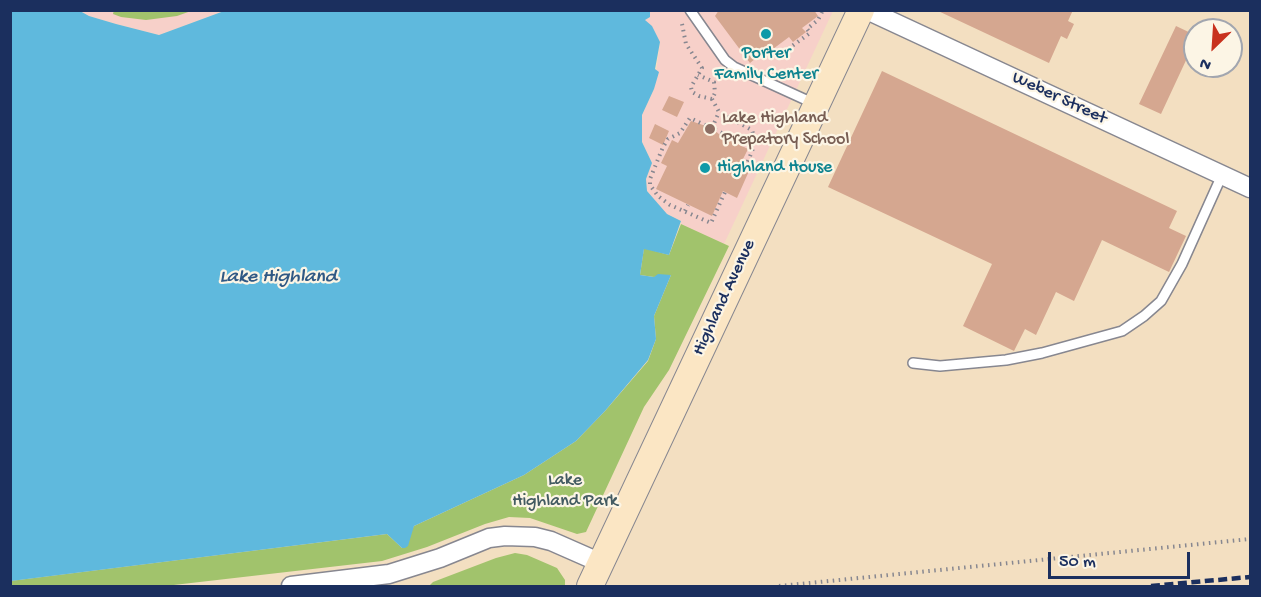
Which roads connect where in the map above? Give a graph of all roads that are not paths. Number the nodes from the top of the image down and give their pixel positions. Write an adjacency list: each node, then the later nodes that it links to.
1 (690, 10): 4 (lane)
2 (861, 10): 4 (street, Highland Avenue)
3 (867, 10): 5 (street, Weber Street)
4 (817, 105): 8 (street, Highland Avenue)
5 (1222, 175): 6 (street, Weber Street); 7 (lane)
6 (1251, 188)
7 (913, 363)
8 (600, 563): 9 (street); 10 (street, Highland Avenue)
9 (291, 586)
10 (590, 586)

